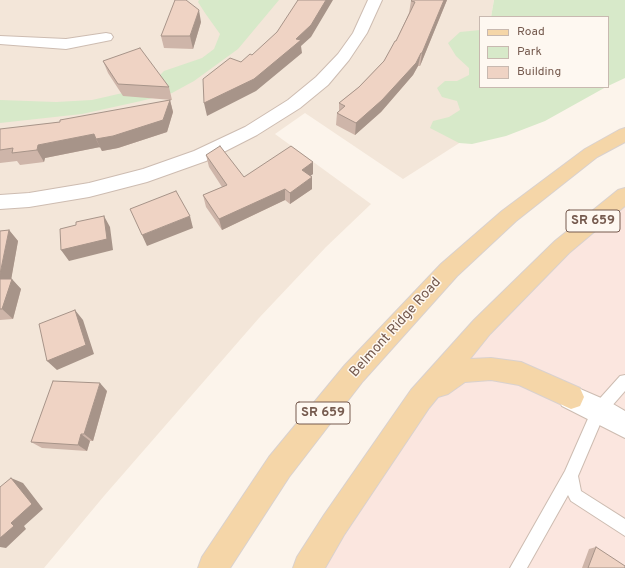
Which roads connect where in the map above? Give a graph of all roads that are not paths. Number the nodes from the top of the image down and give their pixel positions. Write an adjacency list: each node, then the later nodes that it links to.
1 (375, 0): 6 (street)
2 (106, 37): 3 (street)
3 (0, 40)
4 (625, 134): 15 (main road, Belmont Ridge Road / SR 659)
5 (625, 195): 9 (main road, SR 659)
6 (0, 202)
7 (625, 381): 10 (lane)
8 (571, 397): 9 (main road); 10 (street)
9 (420, 398): 16 (main road, SR 659)
10 (599, 410): 11 (street); 12 (lane)
11 (625, 425)
12 (570, 476): 13 (lane); 14 (lane)
13 (625, 528)
14 (522, 564)
15 (213, 568)
16 (308, 568)

